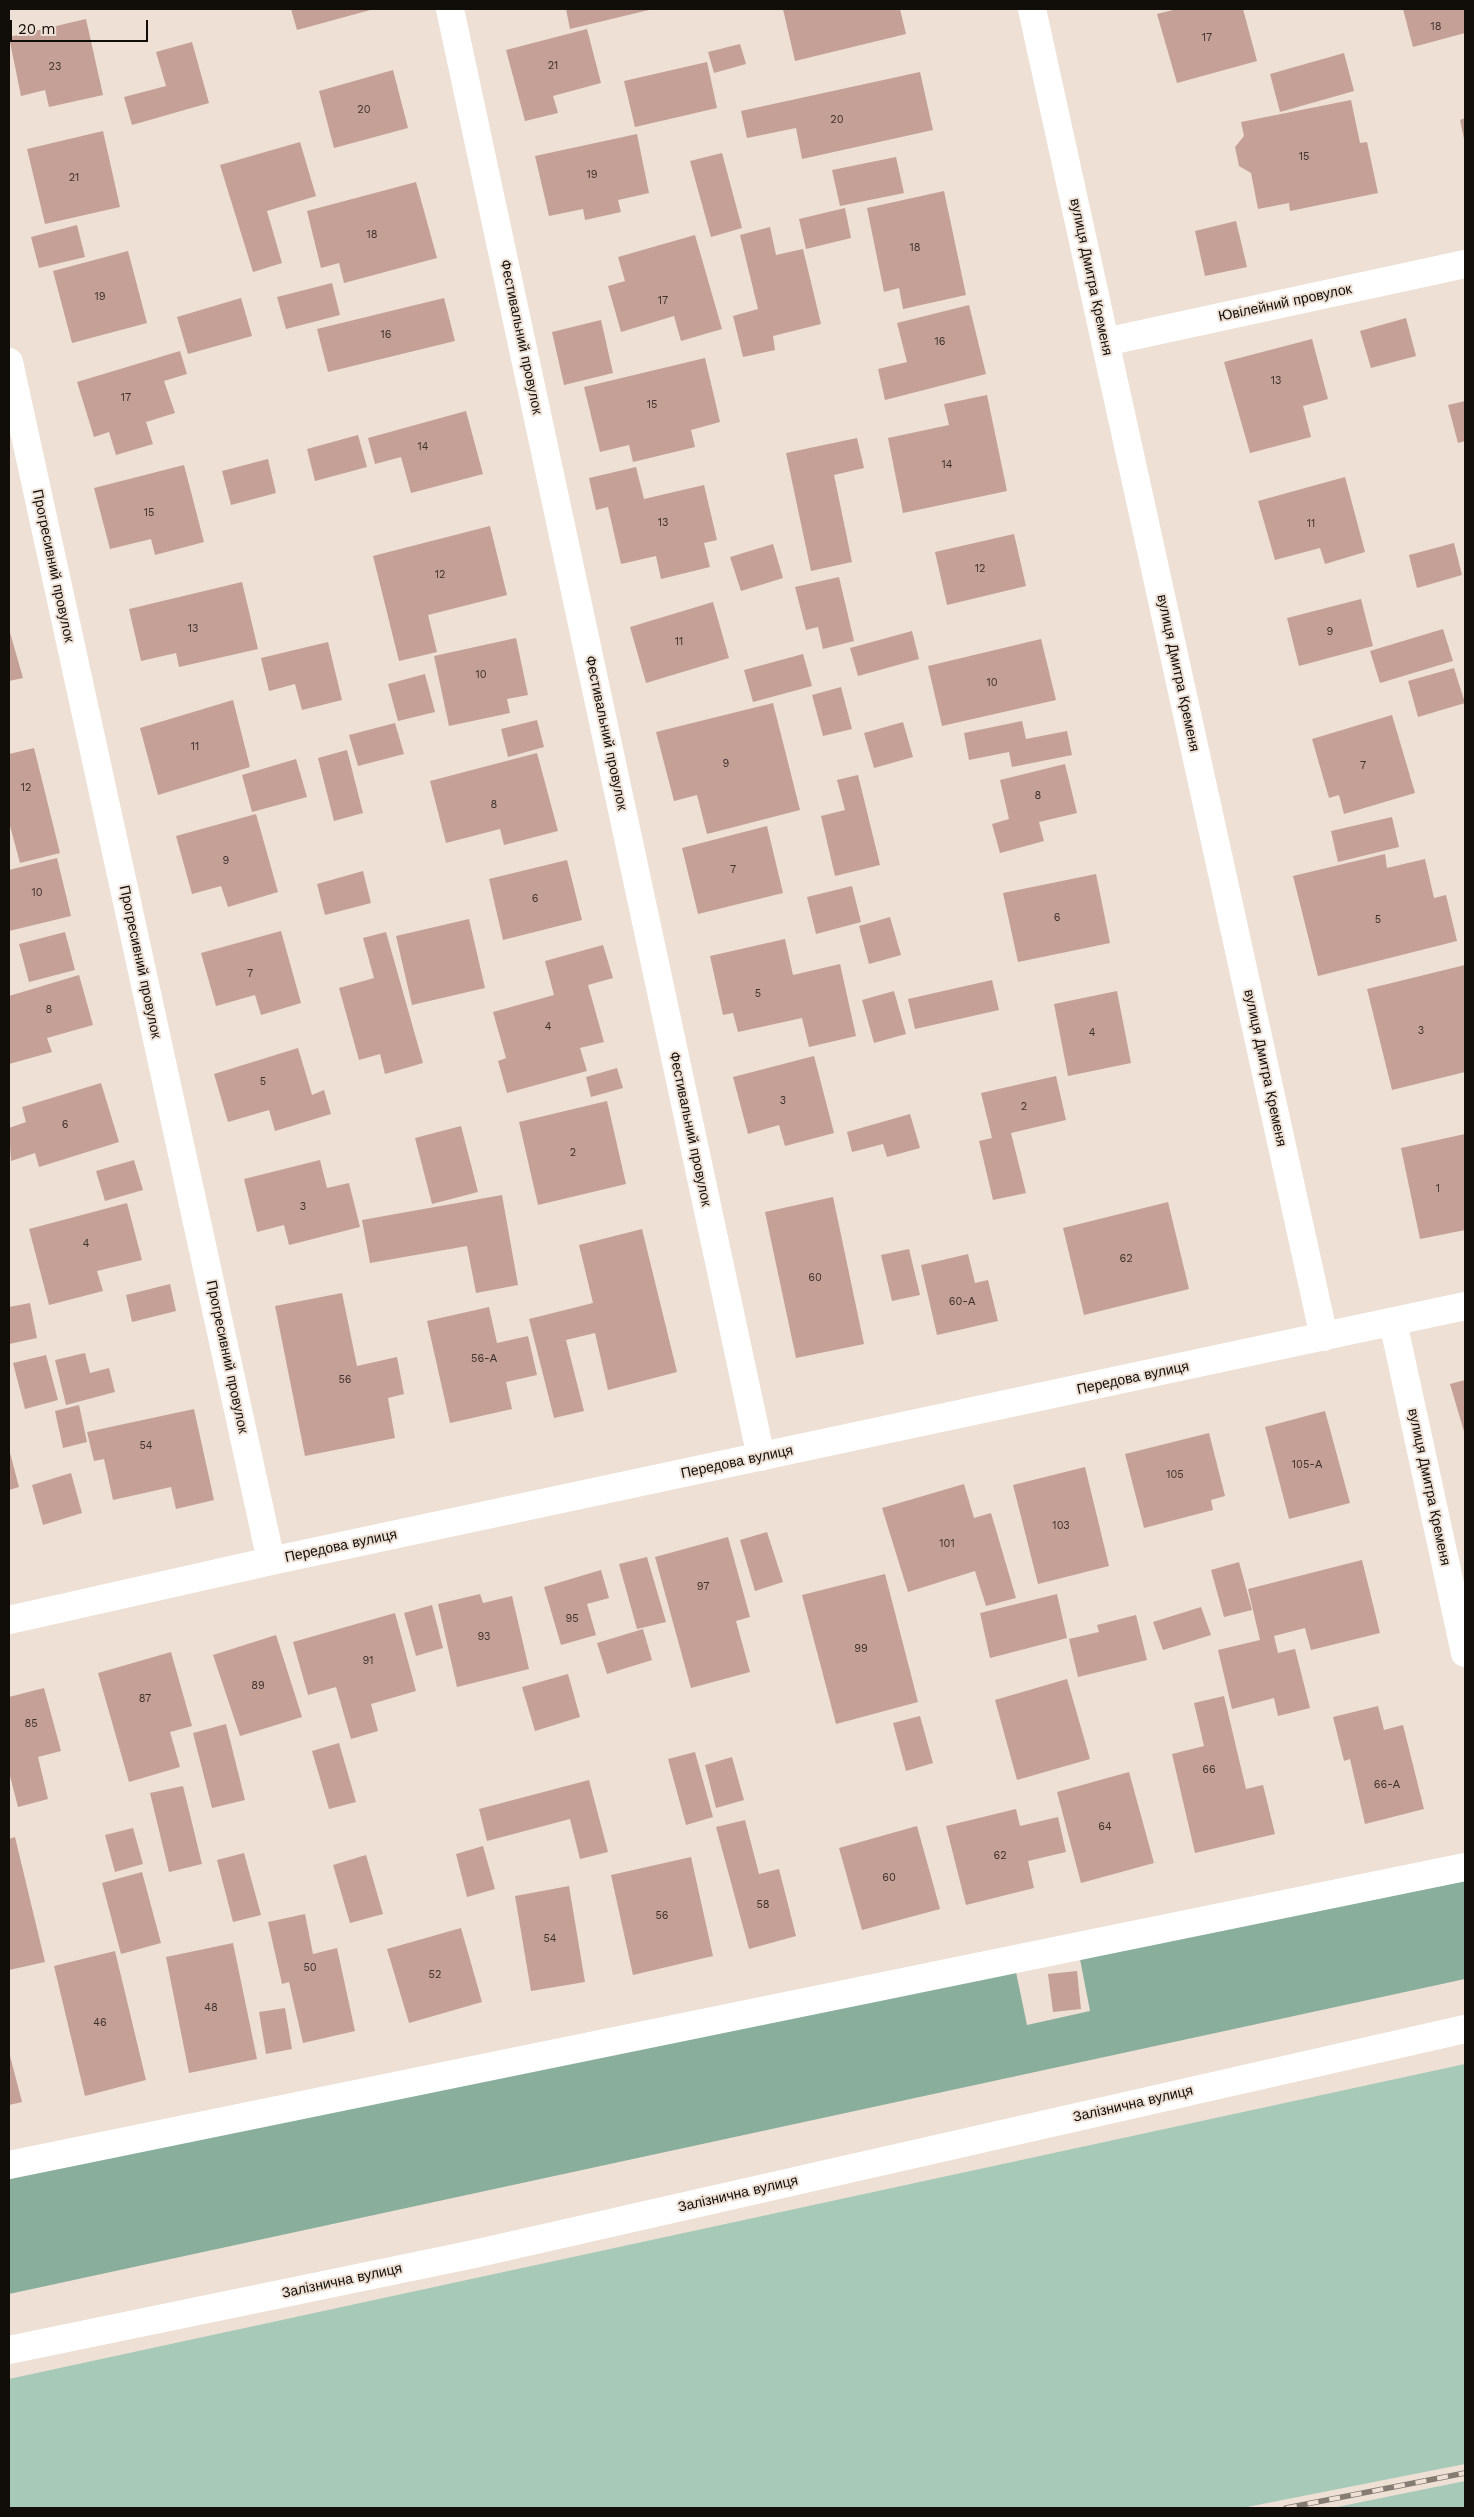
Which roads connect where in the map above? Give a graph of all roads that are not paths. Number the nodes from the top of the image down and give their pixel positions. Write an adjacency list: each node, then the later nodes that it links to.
1 (450, 9): 9 (street, Фестивальний провулок)
2 (1032, 9): 4 (street, вулиця Дмитра Кременя)
3 (1465, 264): 4 (street, Ювілейний провулок)
4 (1105, 342): 8 (street, вулиця Дмитра Кременя)
5 (9, 362): 10 (street, Прогресивний провулок)
6 (1465, 1306): 7 (street, Передова вулиця)
7 (1393, 1322): 8 (street, Передова вулиця); 12 (street, вулиця Дмитра Кременя)
8 (1324, 1337): 9 (street, Передова вулиця)
9 (761, 1457): 10 (street, Передова вулиця)
10 (271, 1561): 11 (street, Передова вулиця)
11 (9, 1620)
12 (1465, 1653)
13 (1465, 1867): 15 (street)
14 (1465, 2028): 16 (street, Залізнична вулиця)
15 (9, 2165)
16 (9, 2350)

